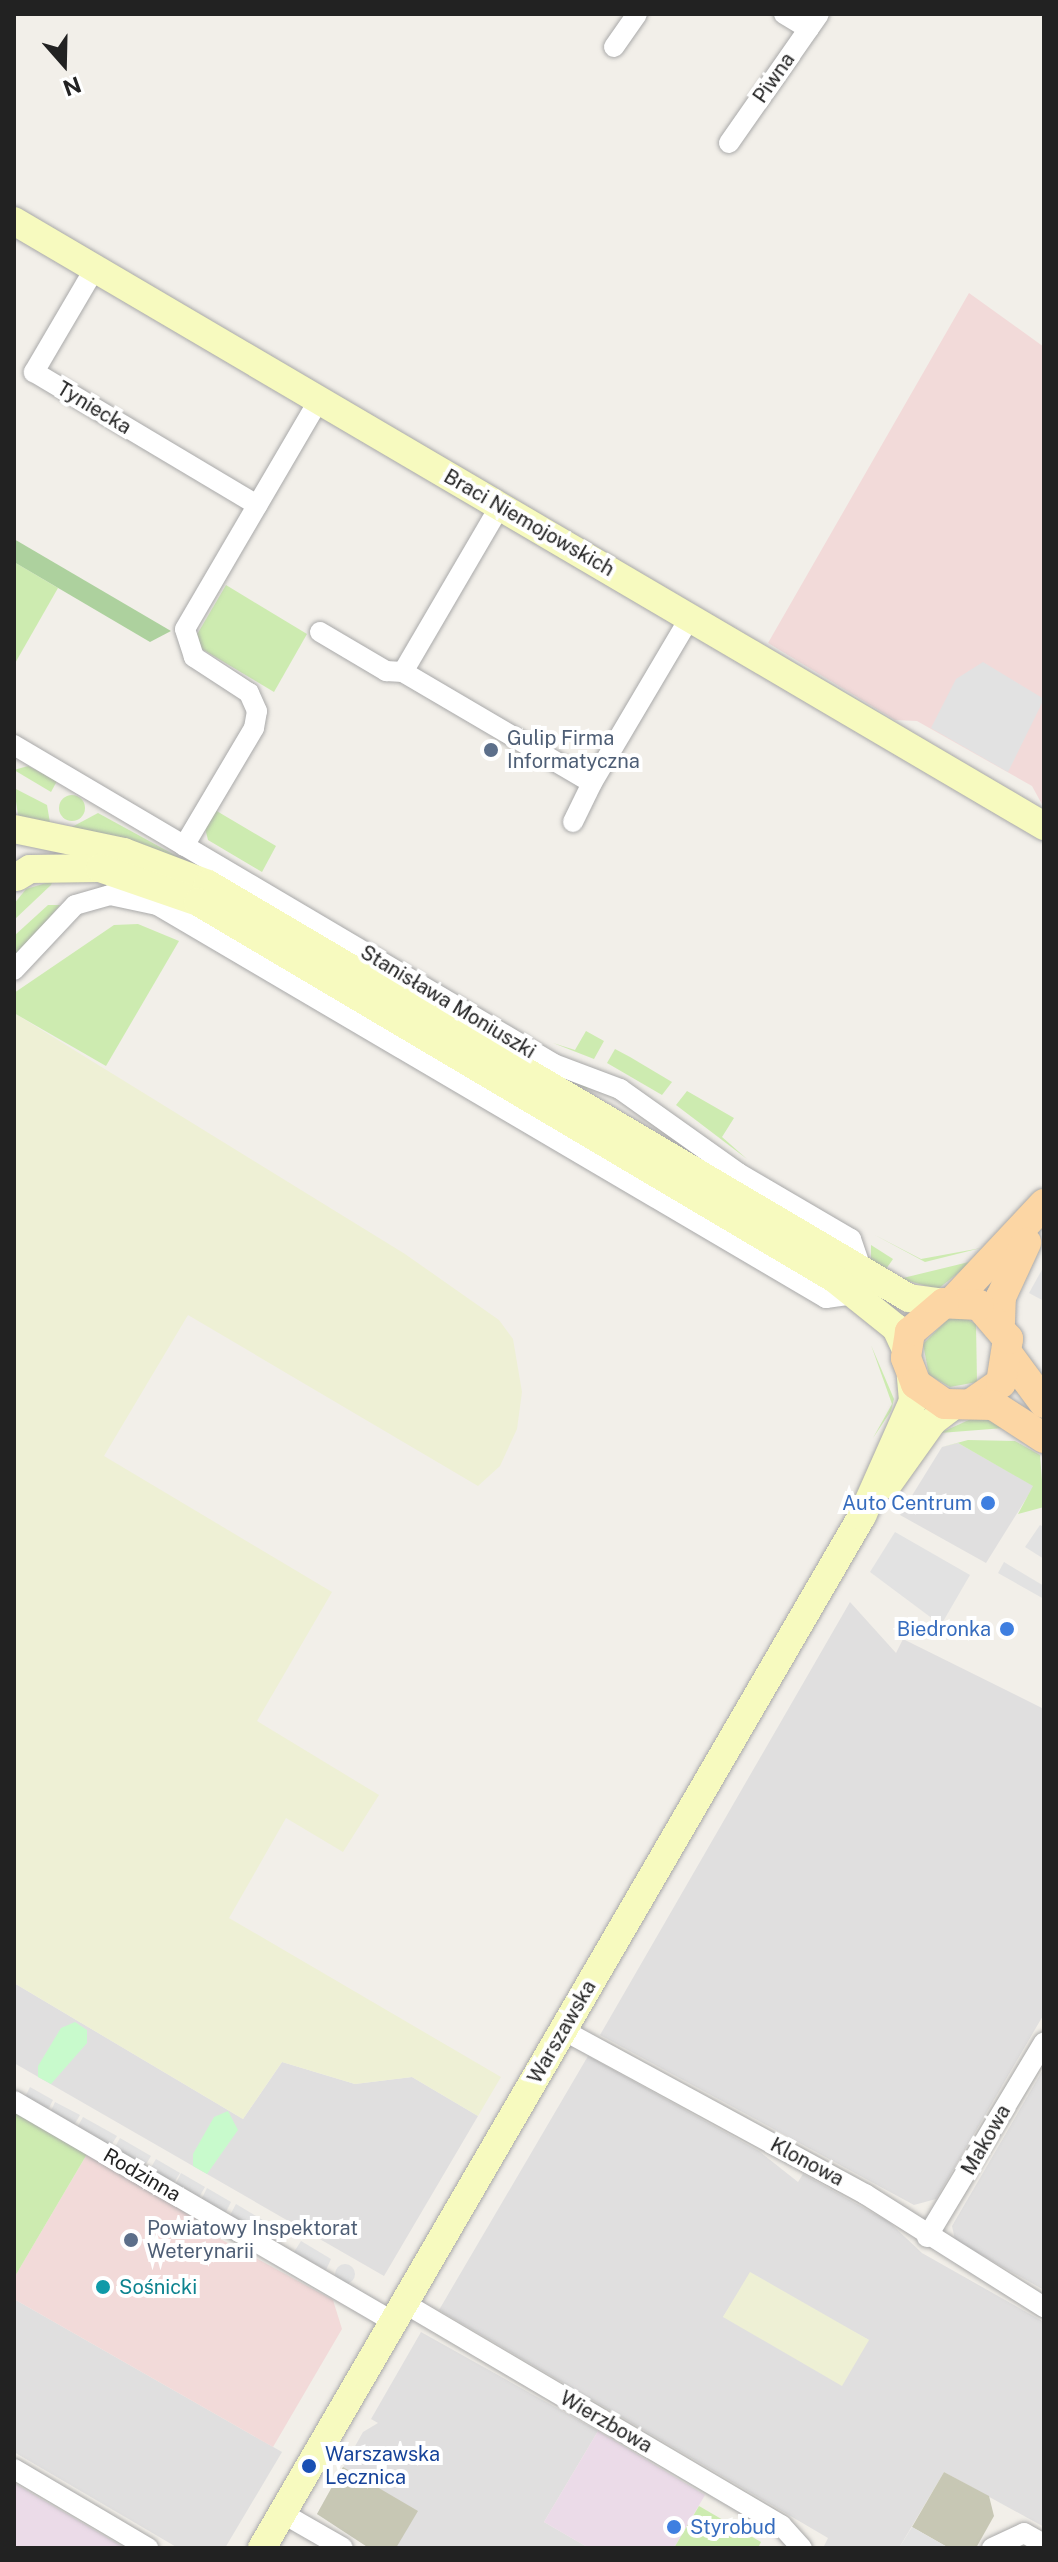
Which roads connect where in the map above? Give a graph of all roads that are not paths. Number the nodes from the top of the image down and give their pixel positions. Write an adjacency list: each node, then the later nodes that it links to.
1 (637, 14): 4 (street)
2 (784, 14): 3 (street)
3 (814, 22): 5 (street, Piwna)
4 (614, 47)
5 (729, 143)
6 (14, 221): 7 (main road, Braci Niemojowskich)
7 (95, 268): 8 (main road, Braci Niemojowskich); 9 (street, Tyniecka)
8 (319, 400): 9 (street); 10 (main road, Braci Niemojowskich)
9 (257, 505): 19 (street)
10 (500, 506): 11 (main road, Braci Niemojowskich); 13 (street)
11 (690, 617): 15 (street); 17 (main road, Braci Niemojowskich)
12 (320, 632): 13 (street)
13 (403, 672): 15 (street)
14 (14, 745): 19 (street, Stanisława Moniuszki)
15 (592, 783): 16 (street)
16 (573, 822)
17 (1044, 826)
18 (14, 830): 20 (main road); 23 (main road, Stanisława Moniuszki)
19 (184, 846): 23 (street, Stanisława Moniuszki)
20 (15, 880): 23 (main road, Stanisława Moniuszki)
21 (14, 970): 23 (street, Stanisława Moniuszki)
22 (1039, 1212): 24 (main road); 25 (main road)
23 (859, 1282): 24 (main road, Stanisława Moniuszki); 27 (main road, Stanisława Moniuszki)
24 (948, 1302): 25 (main road); 27 (main road)
25 (1000, 1322): 26 (main road)
26 (1010, 1357): 28 (main road); 29 (main road)
27 (908, 1362): 29 (main road); 31 (main road, Warszawska)
28 (1044, 1403)
29 (963, 1404): 30 (main road); 31 (main road, Warszawska)
30 (1044, 1438)
31 (862, 1516): 32 (main road, Warszawska)
32 (563, 2030): 35 (street, Klonowa); 37 (main road, Warszawska)
33 (1044, 2042): 35 (street, Makowa)
34 (14, 2101): 37 (street, Rodzinna)
35 (927, 2237): 36 (street, Klonowa)
36 (1044, 2307)
37 (399, 2313): 39 (main road, Warszawska); 44 (street, Wierzbowa)
38 (14, 2469): 41 (street)
39 (282, 2513): 42 (main road, Warszawska); 43 (street)
40 (1044, 2544): 45 (street)
41 (148, 2548)
42 (262, 2548)
43 (343, 2548)
44 (802, 2548)
45 (992, 2548)

